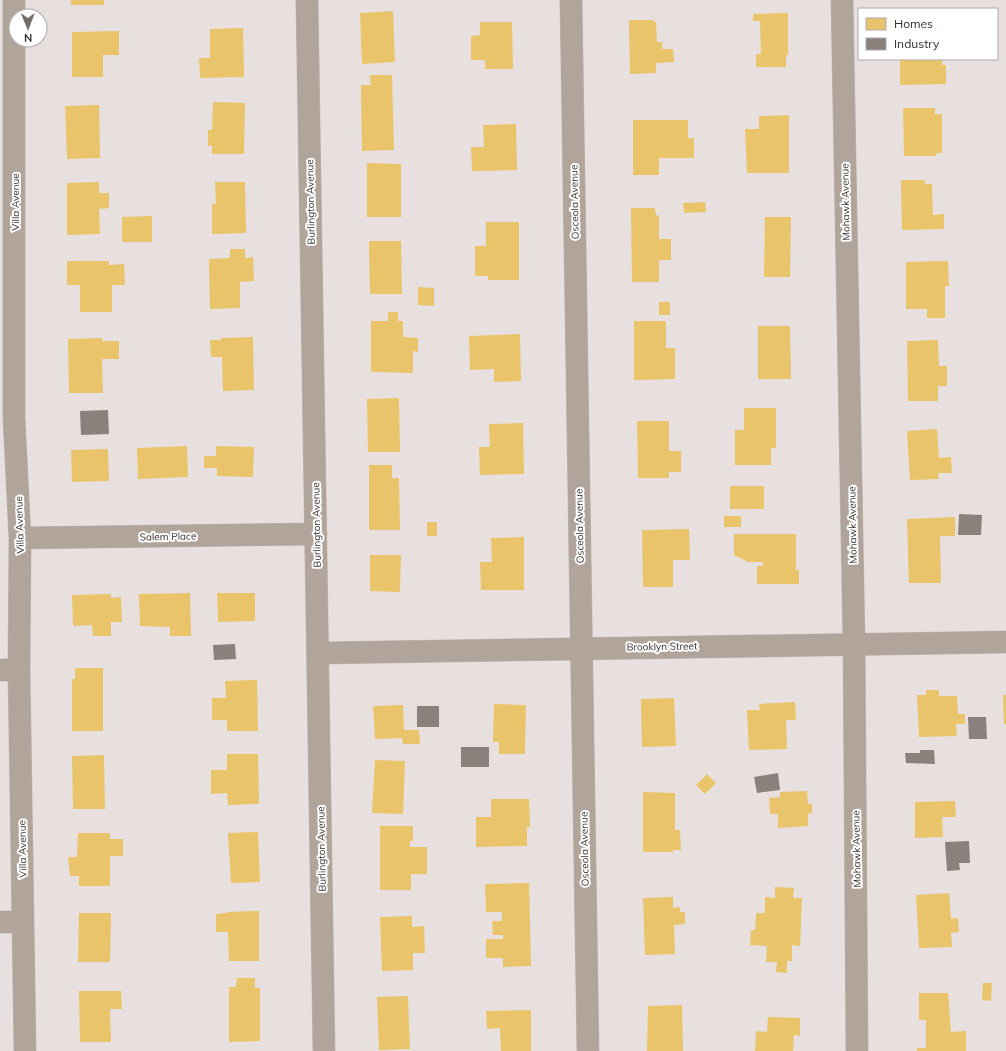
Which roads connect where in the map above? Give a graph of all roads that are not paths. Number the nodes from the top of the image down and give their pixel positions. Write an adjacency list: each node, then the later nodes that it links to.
1 (14, 0): 5 (street, Villa Avenue)
2 (307, 0): 7 (street, Burlington Avenue)
3 (571, 0): 11 (street, Osceola Avenue)
4 (842, 0): 10 (street, Mohawk Avenue)
5 (8, 170): 6 (street, Villa Avenue)
6 (7, 418): 8 (street, Villa Avenue)
7 (316, 534): 8 (street, Salem Place); 12 (street, Burlington Avenue)
8 (20, 538): 13 (street, Villa Avenue)
9 (1006, 642): 10 (street, Brooklyn Street)
10 (854, 643): 11 (street, Brooklyn Street); 19 (street, Mohawk Avenue)
11 (581, 648): 12 (street, Brooklyn Street); 18 (street, Osceola Avenue)
12 (319, 652): 17 (street, Burlington Avenue)
13 (10, 670): 15 (street, Villa Avenue)
14 (0, 922): 15 (street)
15 (23, 922): 16 (street, Villa Avenue)
16 (25, 1051)
17 (324, 1051)
18 (588, 1051)
19 (858, 1051)

